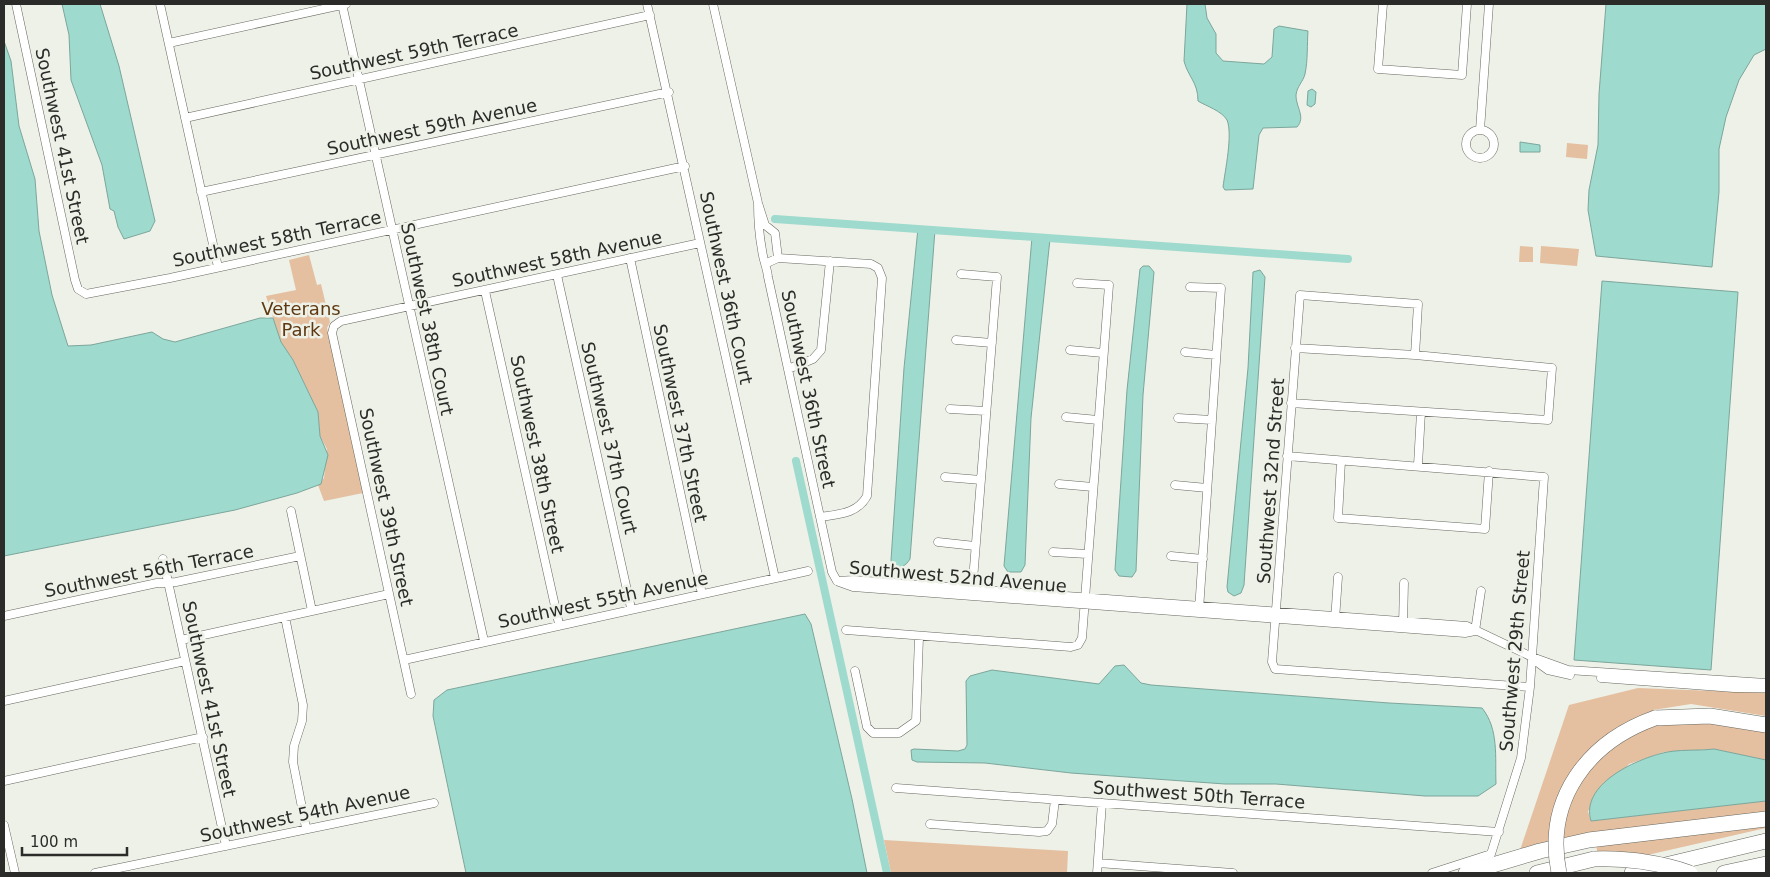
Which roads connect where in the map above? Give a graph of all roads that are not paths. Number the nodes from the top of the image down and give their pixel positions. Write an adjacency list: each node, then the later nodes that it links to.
1 (16, 4): 33 (street, Southwest 41st Street)
2 (160, 4): 10 (street)
3 (344, 4): 10 (street); 11 (street, Southwest 38th Court)
4 (648, 4): 9 (street, Southwest 36th Court)
5 (713, 4): 18 (street, Southwest 36th Street)
6 (1383, 4): 7 (street)
7 (1467, 4)
8 (1489, 4): 14 (street)
9 (650, 15): 11 (street, Southwest 59th Terrace); 12 (street, Southwest 36th Court)
10 (168, 43): 13 (street)
11 (360, 79): 13 (street, Southwest 59th Terrace); 15 (street, Southwest 38th Court)
12 (669, 92): 15 (street, Southwest 59th Avenue); 16 (street, Southwest 36th Court)
13 (185, 118): 17 (street)
14 (1480, 130)
15 (376, 154): 17 (street, Southwest 59th Avenue); 19 (street, Southwest 38th Court)
16 (685, 166): 19 (street, Southwest 58th Terrace); 21 (street, Southwest 36th Court)
17 (201, 192): 27 (street)
18 (758, 203): 20 (street, Southwest 36th Street); 22 (street, Southwest 36th Street)
19 (392, 229): 27 (street, Southwest 58th Terrace); 34 (street, Southwest 38th Court)
20 (761, 240): 22 (street); 26 (street, Southwest 36th Street)
21 (700, 242): 23 (street, Southwest 58th Avenue); 75 (street, Southwest 36th Court)
22 (777, 248): 24 (street, Southwest 36th Street)
23 (630, 258): 29 (street, Southwest 58th Avenue); 82 (street, Southwest 37th Street)
24 (778, 258): 25 (street); 26 (street)
25 (830, 261): 44 (street); 64 (street)
26 (767, 263): 44 (street, Southwest 36th Street)
27 (218, 267): 33 (street, Southwest 58th Terrace)
28 (961, 274): 37 (street)
29 (556, 275): 32 (street, Southwest 58th Avenue); 84 (street, Southwest 37th Court)
30 (1076, 282): 41 (street)
31 (1190, 287): 43 (street)
32 (485, 291): 34 (street, Southwest 58th Avenue); 91 (street, Southwest 38th Street)
33 (81, 292)
34 (408, 306): 35 (street, Southwest 58th Avenue); 97 (street, Southwest 38th Court)
35 (334, 326): 81 (street, Southwest 39th Street)
36 (956, 340): 37 (street)
37 (992, 343): 47 (street)
38 (1296, 348): 42 (street); 42 (street, Southwest 32nd Street); 45 (street, Southwest 32nd Street)
39 (1070, 350): 41 (street)
40 (1185, 352): 43 (street)
41 (1103, 353): 51 (street)
42 (1415, 355): 48 (street)
43 (1216, 356): 52 (street)
44 (788, 368): 64 (street, Southwest 36th Street)
45 (1291, 403): 48 (street); 53 (street, Southwest 32nd Street)
46 (950, 408): 47 (street)
47 (986, 411): 58 (street)
48 (1421, 412): 55 (street)
49 (1066, 417): 51 (street)
50 (1178, 418): 52 (street)
51 (1098, 420): 61 (street)
52 (1212, 420): 62 (street)
53 (1287, 456): 54 (street); 87 (street, Southwest 32nd Street)
54 (1341, 461): 55 (street); 56 (street)
55 (1418, 465): 56 (street)
56 (1489, 471): 98 (street, Southwest 29th Street)
57 (945, 477): 58 (street)
58 (981, 480): 66 (street)
59 (1059, 484): 61 (street)
60 (1175, 485): 62 (street)
61 (1093, 487): 68 (street)
62 (1207, 488): 72 (street)
63 (291, 511): 69 (street)
64 (820, 518): 76 (street, Southwest 36th Street)
65 (938, 542): 66 (street)
66 (975, 546): 80 (street)
67 (1053, 552): 68 (street)
68 (1088, 554): 83 (street)
69 (300, 556): 77 (street, Southwest 56th Terrace); 86 (street)
70 (1171, 556): 72 (street)
71 (163, 559): 77 (street, Southwest 41st Street)
72 (1202, 559): 85 (street)
73 (808, 571): 75 (street, Southwest 55th Avenue)
74 (1338, 577): 90 (street)
75 (774, 578): 82 (street, Southwest 55th Avenue)
76 (838, 581): 80 (street, Southwest 52nd Avenue)
77 (168, 582): 88 (street, Southwest 56th Terrace); 96 (street, Southwest 41st Street)
78 (1404, 583): 92 (street)
79 (1481, 591): 94 (street)
80 (972, 592): 83 (street, Southwest 52nd Avenue)
81 (389, 594): 86 (street); 99 (street, Southwest 39th Street)
82 (702, 594): 84 (street, Southwest 55th Avenue)
83 (1084, 600): 85 (street, Southwest 52nd Avenue); 95 (street)
84 (632, 608): 91 (street, Southwest 55th Avenue)
85 (1199, 609): 87 (street, Southwest 52nd Avenue)
86 (312, 611): 89 (street)
87 (1276, 614): 90 (street, Southwest 52nd Avenue); 103 (street, Southwest 32nd Street)
88 (4, 616)
89 (285, 617): 96 (street); 117 (street)
90 (1335, 619): 92 (street, Southwest 52nd Avenue)
91 (559, 624): 97 (street, Southwest 55th Avenue)
92 (1403, 624): 94 (street, Southwest 52nd Avenue)
93 (846, 630): 95 (street)
94 (1475, 631): 98 (street, Southwest 52nd Avenue)
95 (919, 637): 101 (street)
96 (181, 640): 100 (street, Southwest 41st Street)
97 (484, 641): 99 (street, Southwest 55th Avenue)
98 (1532, 657): 102 (street); 103 (street, Southwest 29th Street); 104 (street)
99 (404, 660): 105 (street, Southwest 39th Street)
100 (185, 661): 106 (street); 108 (street, Southwest 41st Street)
101 (855, 671)
102 (1766, 683)
103 (1530, 687): 118 (street, Southwest 29th Street)
104 (1766, 688)
105 (411, 694)
106 (4, 701)
107 (1766, 725): 131 (highway, bridge)
108 (202, 738): 109 (street); 120 (street, Southwest 41st Street)
109 (4, 781)
110 (896, 788): 111 (street, Southwest 50th Terrace)
111 (1055, 800): 113 (street, Southwest 50th Terrace); 116 (street)
112 (434, 803): 117 (street, Southwest 54th Avenue)
113 (1102, 803): 118 (street, Southwest 50th Terrace); 121 (street)
114 (1766, 818): 129 (highway)
115 (4, 824): 124 (street)
116 (930, 824)
117 (306, 828): 120 (street, Southwest 54th Avenue)
118 (1499, 832): 128 (street, Southwest 29th Street)
119 (1766, 841): 132 (highway)
120 (226, 846): 125 (street, Southwest 54th Avenue)
121 (1098, 863): 126 (street); 127 (street)
122 (1766, 864): 134 (highway)
123 (1766, 872): 135 (highway)
124 (14, 873)
125 (95, 873)
126 (1097, 873)
127 (1232, 873)
128 (1432, 873)
129 (1466, 873)
130 (1537, 873): 133 (highway, bridge)
131 (1559, 873)
132 (1632, 873)
133 (1690, 873)
134 (1724, 873)
135 (1759, 873)

